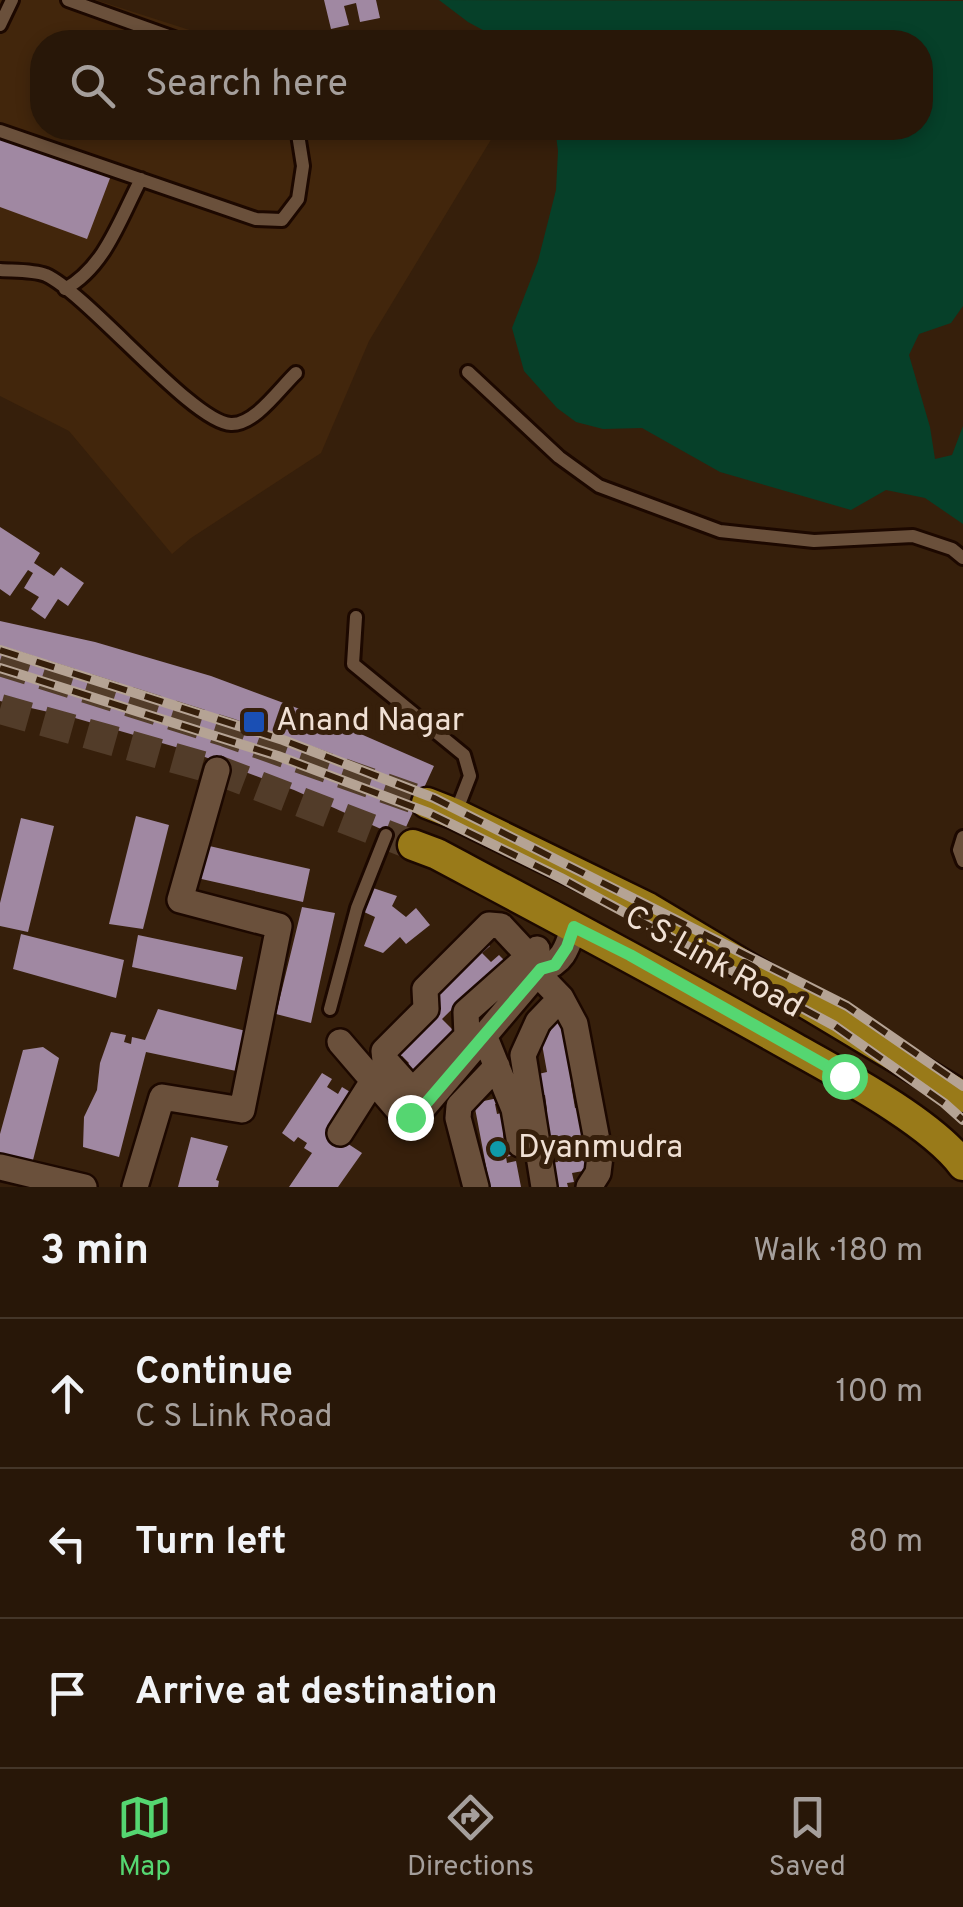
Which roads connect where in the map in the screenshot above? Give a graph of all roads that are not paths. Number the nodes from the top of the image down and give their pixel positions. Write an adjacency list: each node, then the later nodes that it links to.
1 (12, 0): 3 (lane)
2 (68, 0): 4 (lane)
3 (0, 25)
4 (152, 30)
5 (0, 131): 7 (lane)
6 (301, 140): 7 (lane)
7 (140, 180): 9 (lane)
8 (0, 270): 9 (lane)
9 (64, 290): 11 (lane)
10 (468, 372): 12 (lane)
11 (296, 373)
12 (963, 558)
13 (356, 617): 15 (lane)
14 (217, 770): 33 (street)
15 (441, 809): 28 (main road, C S Link Road)
16 (963, 837): 18 (lane)
17 (400, 840): 19 (main road, C S Link Road); 23 (lane)
18 (963, 861)
19 (546, 913): 20 (main road, C S Link Road); 21 (street)
20 (574, 927): 21 (street); 30 (main road, C S Link Road)
21 (536, 962): 21 (street); 22 (street); 24 (street)
22 (561, 998): 36 (street); 37 (street)
23 (330, 1008)
24 (484, 1036): 26 (street); 27 (street)
25 (340, 1042): 27 (street)
26 (497, 1066): 34 (street); 35 (street)
27 (373, 1081): 29 (street)
28 (963, 1097)
29 (340, 1133)
30 (960, 1153)
31 (0, 1168): 32 (street)
32 (84, 1187)
33 (135, 1187)
34 (476, 1187)
35 (527, 1187)
36 (544, 1187)
37 (589, 1187)

